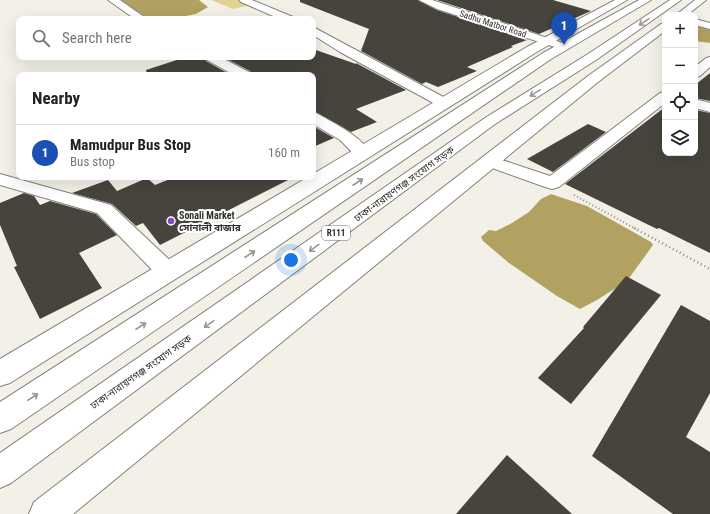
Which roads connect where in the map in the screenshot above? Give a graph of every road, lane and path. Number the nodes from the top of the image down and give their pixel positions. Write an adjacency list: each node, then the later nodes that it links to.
1 (112, 0): 9 (street)
2 (244, 0): 10 (street)
3 (424, 0): 15 (street, Sadhu Matbor Road)
4 (622, 0): 15 (street)
5 (646, 0): 15 (street)
6 (676, 0): 16 (street, ঢাকা-নারায়ণগঞ্জ সংযোগ সড়ক / R111, one-way to 16)
7 (701, 0): 8 (street)
8 (684, 12)
9 (137, 16)
10 (282, 16)
11 (698, 23): 12 (street)
12 (710, 26)
13 (662, 28): 17 (street)
14 (316, 32): 23 (street)
15 (554, 44): 23 (street); 34 (street, one-way to 15)
16 (612, 44): 17 (street); 35 (street, ঢাকা-নারায়ণগঞ্জ সংযোগ সড়ক / R111, one-way to 35)
17 (634, 49): 28 (street)
18 (216, 60): 21 (street)
19 (710, 61): 20 (street)
20 (698, 70)
21 (238, 72)
22 (662, 98): 30 (street)
23 (444, 103): 27 (street)
24 (698, 104): 25 (street)
25 (710, 108)
26 (316, 119): 27 (street)
27 (363, 153): 32 (street)
28 (490, 161): 30 (street); 36 (street)
29 (0, 179): 32 (street)
30 (552, 183): 31 (path)
31 (710, 269)
32 (168, 272): 33 (street)
33 (0, 374)
34 (0, 419)
35 (0, 472)
36 (46, 514)

